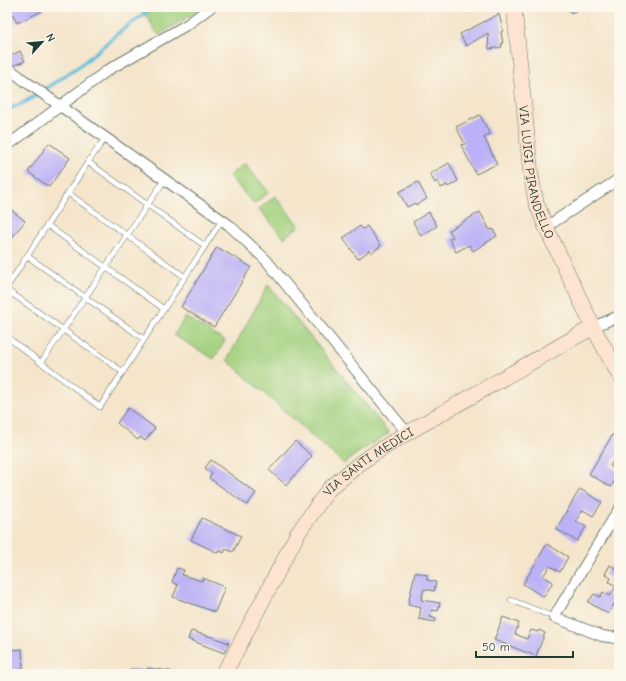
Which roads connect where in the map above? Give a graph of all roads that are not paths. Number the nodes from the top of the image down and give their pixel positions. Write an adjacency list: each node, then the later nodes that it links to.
1 (211, 7): 4 (street)
2 (514, 7): 14 (street, VIA LUIGI PIRANDELLO)
3 (7, 67): 4 (street)
4 (61, 106): 5 (street); 6 (street)
5 (106, 137): 7 (lane); 8 (street)
6 (7, 146)
7 (88, 162): 10 (lane); 11 (lane)
8 (164, 179): 11 (lane); 12 (street)
9 (619, 179): 14 (street)
10 (68, 193): 13 (lane); 15 (lane)
11 (148, 205): 15 (lane); 16 (lane)
12 (222, 220): 16 (lane); 32 (street)
13 (47, 225): 17 (lane); 18 (lane)
14 (546, 227): 25 (street, VIA LUIGI PIRANDELLO)
15 (127, 235): 18 (lane); 19 (lane)
16 (205, 246): 19 (lane)
17 (27, 256): 20 (lane); 22 (lane)
18 (105, 267): 22 (lane); 23 (lane)
19 (185, 277): 23 (lane)
20 (7, 287)
21 (7, 290): 26 (lane)
22 (85, 297): 26 (lane); 28 (lane)
23 (164, 309): 28 (lane)
24 (619, 316): 25 (street)
25 (593, 327): 31 (street, VIA LUIGI PIRANDELLO); 32 (street, VIA SANTI MEDICI)
26 (63, 330): 29 (lane); 30 (lane)
27 (7, 337): 29 (lane)
28 (144, 339): 30 (lane)
29 (40, 363): 30 (lane)
30 (123, 372)
31 (619, 375)
32 (407, 433): 37 (street, VIA SANTI MEDICI)
33 (619, 509): 35 (street)
34 (511, 600): 35 (lane)
35 (554, 617): 36 (street)
36 (619, 635)
37 (222, 674)

